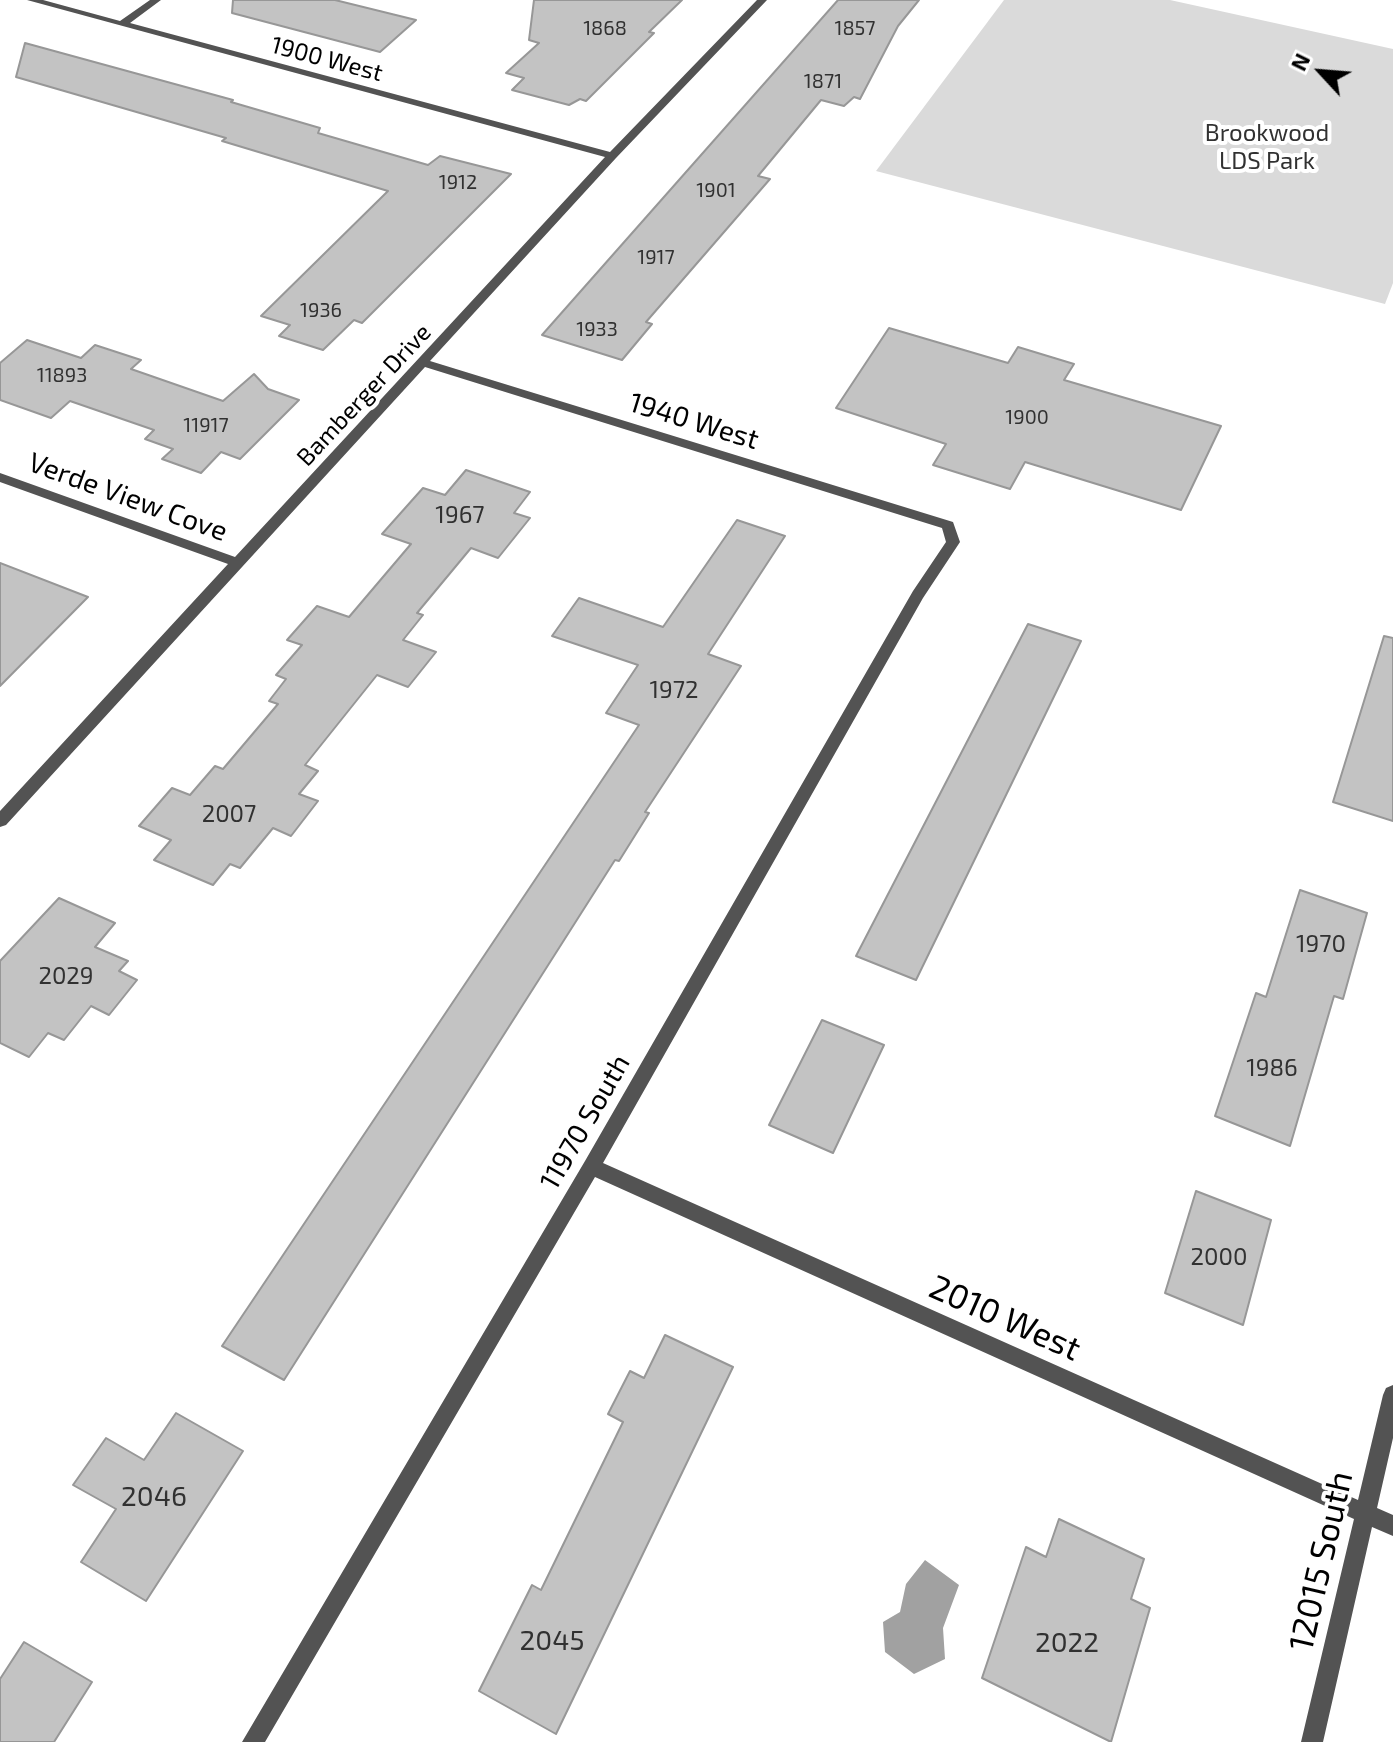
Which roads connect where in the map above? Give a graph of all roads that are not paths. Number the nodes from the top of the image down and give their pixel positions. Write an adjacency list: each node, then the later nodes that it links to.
1 (32, 0): 4 (street, 1900 West)
2 (156, 0): 4 (street)
3 (762, 0): 5 (street, Bamberger Drive)
4 (122, 24): 5 (street, 1900 West)
5 (612, 156): 6 (street, Bamberger Drive)
6 (424, 363): 8 (street, 1940 West); 9 (street, Bamberger Drive)
7 (0, 477): 9 (street, Verde View Cove)
8 (948, 525): 11 (street, 11970 South)
9 (239, 563): 10 (street, Bamberger Drive)
10 (0, 821)
11 (591, 1167): 13 (street, 2010 West); 15 (street, 11970 South)
12 (1393, 1395): 13 (street, 12015 South)
13 (1365, 1514): 14 (street, 2010 West); 16 (street, 12015 South)
14 (1393, 1526)
15 (253, 1742)
16 (1312, 1742)

